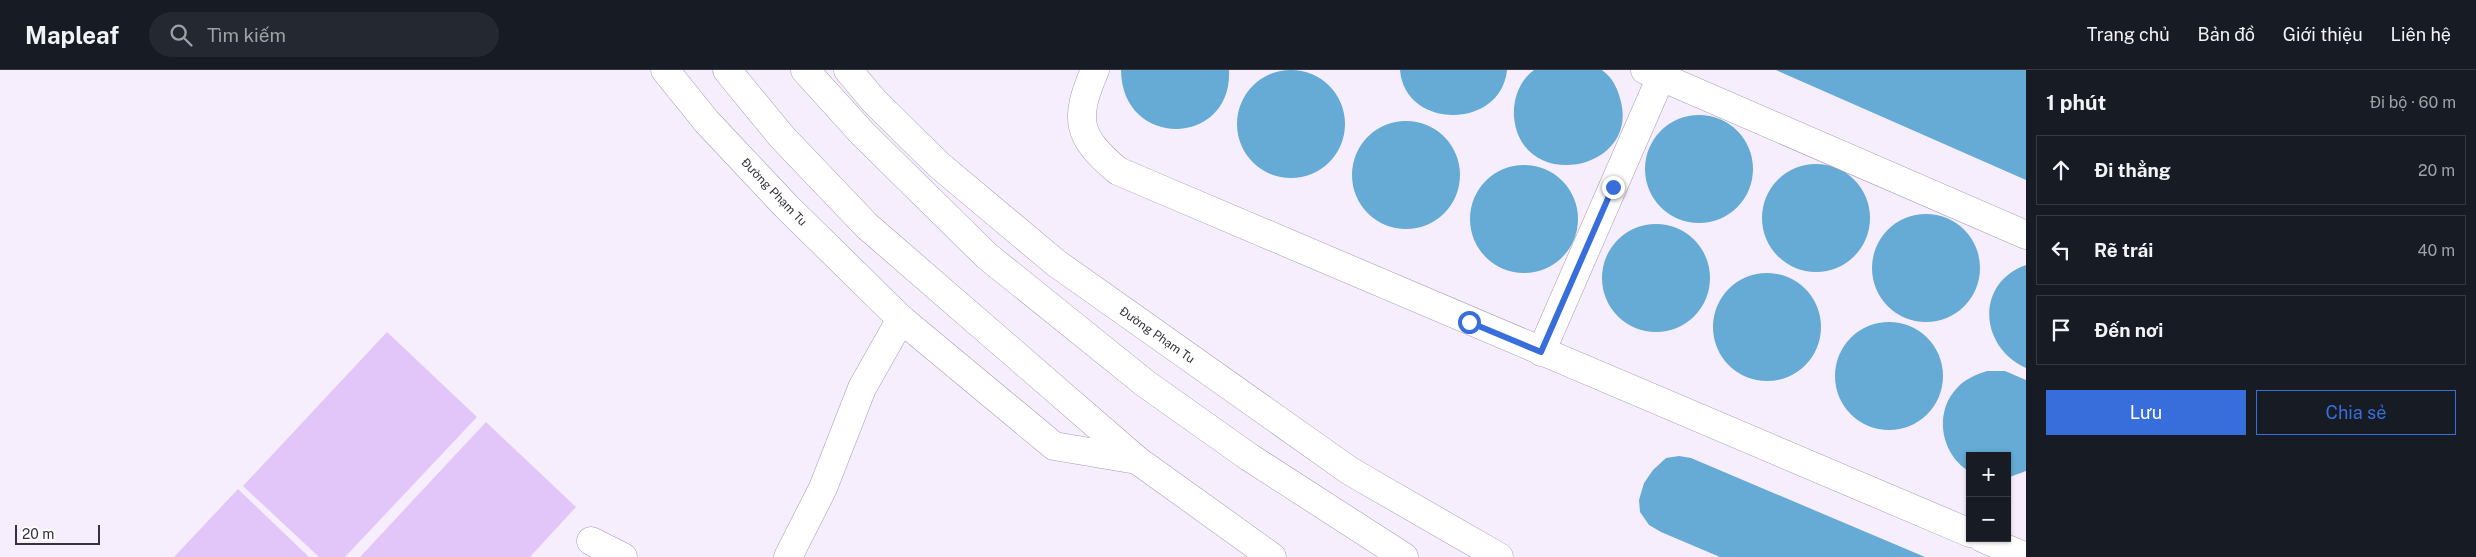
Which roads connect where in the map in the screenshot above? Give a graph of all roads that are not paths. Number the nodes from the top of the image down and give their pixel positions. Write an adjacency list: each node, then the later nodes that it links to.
1 (665, 70): 10 (main road, Đường Phạm Tu)
2 (727, 70): 12 (main road, Đường Phạm Tu)
3 (805, 70): 9 (main road)
4 (848, 70): 7 (main road, Đường Phạm Tu)
5 (1095, 70): 11 (main road)
6 (1657, 72): 8 (main road); 11 (main road)
7 (994, 213): 9 (main road); 21 (main road, Đường Phạm Tu)
8 (2026, 235)
9 (971, 240): 20 (main road)
10 (901, 319): 12 (main road, Đường Phạm Tu); 18 (main road)
11 (1541, 352): 13 (main road)
12 (1138, 460): 19 (main road, Đường Phạm Tu)
13 (1966, 531)
14 (591, 541): 17 (main road)
15 (1992, 542): 16 (main road)
16 (2025, 555)
17 (623, 557)
18 (788, 557)
19 (1272, 557)
20 (1404, 557)
21 (1499, 557)

